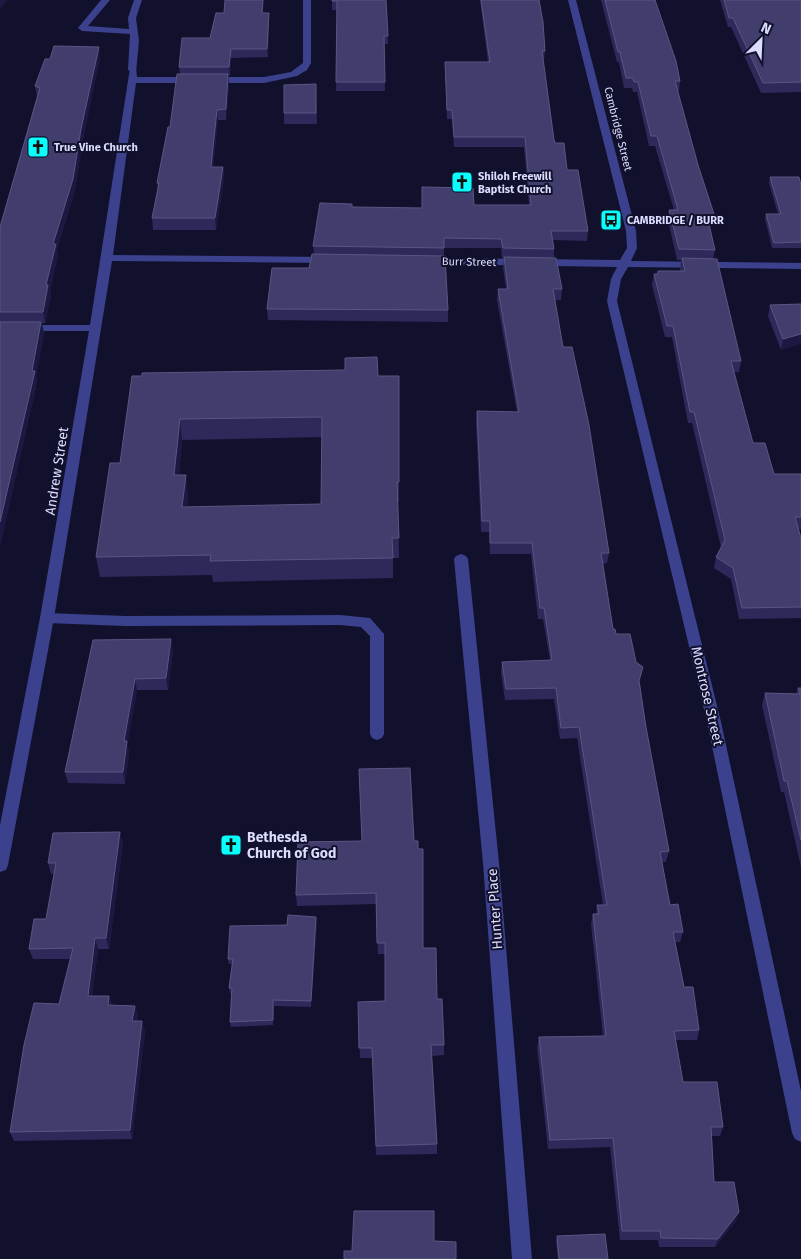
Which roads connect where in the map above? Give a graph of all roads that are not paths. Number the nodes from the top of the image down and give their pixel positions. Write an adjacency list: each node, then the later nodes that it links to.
1 (106, 0): 5 (street)
2 (138, 0): 5 (street, Andrew Street)
3 (307, 0): 6 (street)
4 (572, 0): 10 (street, Cambridge Street)
5 (134, 32): 6 (street, Andrew Street)
6 (133, 75): 7 (street, Andrew Street)
7 (107, 258): 8 (street); 13 (street, Andrew Street)
8 (336, 260)
9 (415, 261): 10 (street, Burr Street)
10 (624, 263): 11 (street, Burr Street); 18 (street, Montrose Street)
11 (801, 266)
12 (0, 328): 13 (street)
13 (96, 328): 15 (street, Andrew Street)
14 (461, 559): 19 (street, Hunter Place)
15 (47, 618): 16 (street); 17 (street, Andrew Street)
16 (377, 734)
17 (0, 865)
18 (801, 1134)
19 (522, 1259)

